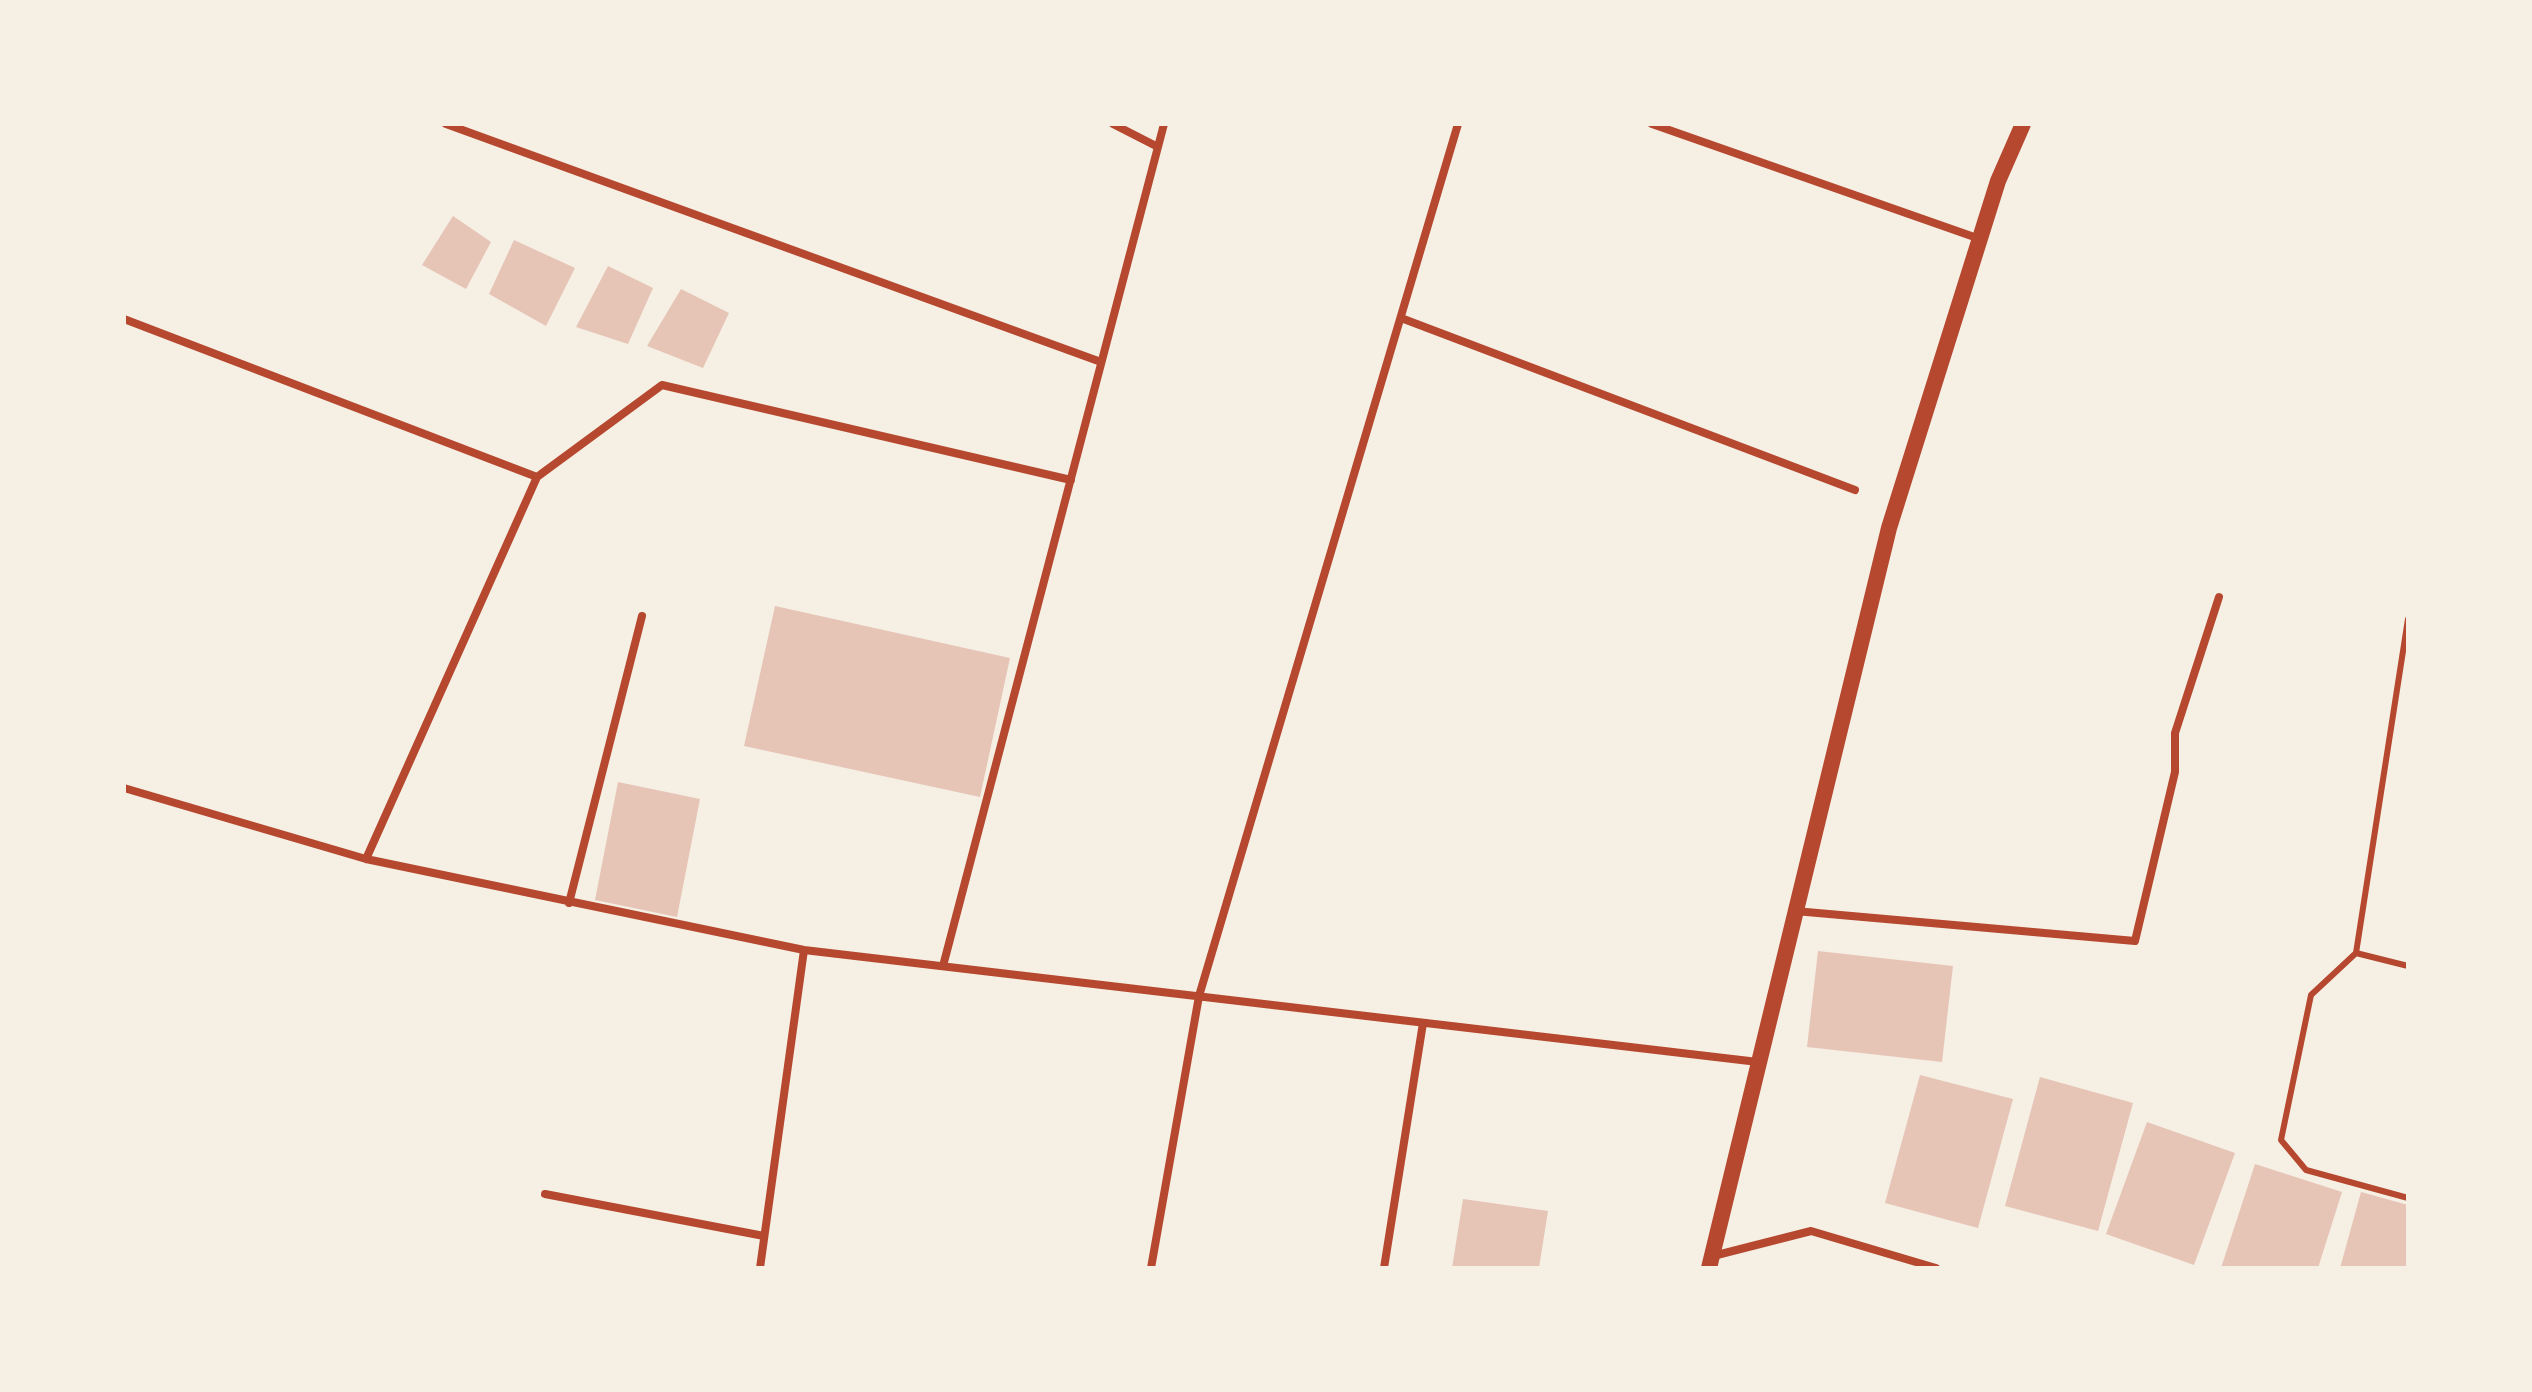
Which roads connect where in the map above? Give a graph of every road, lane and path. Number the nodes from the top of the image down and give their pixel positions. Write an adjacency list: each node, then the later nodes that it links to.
1 (446, 124): 11 (street)
2 (1113, 124): 7 (street)
3 (1164, 124): 7 (street)
4 (1458, 124): 9 (street)
5 (1652, 124): 8 (street)
6 (2023, 124): 8 (main road)
7 (1158, 147): 11 (street)
8 (1980, 239): 21 (main road)
9 (1401, 318): 14 (street); 26 (street)
10 (124, 319): 12 (street)
11 (1101, 362): 13 (street)
12 (537, 477): 13 (street); 19 (street)
13 (1071, 480): 24 (street)
14 (1855, 490)
15 (2219, 597): 21 (street)
16 (642, 616): 20 (street)
17 (2408, 619): 23 (lane)
18 (124, 788): 19 (street)
19 (366, 859): 20 (street)
20 (569, 903): 22 (street)
21 (1795, 911): 28 (main road)
22 (804, 950): 24 (street); 31 (street)
23 (2356, 953): 25 (lane); 30 (lane)
24 (943, 966): 26 (street)
25 (2408, 966)
26 (1199, 996): 27 (street); 34 (street)
27 (1423, 1023): 28 (street); 35 (street)
28 (1758, 1062): 32 (main road)
29 (545, 1194): 31 (street)
30 (2408, 1198)
31 (764, 1236): 33 (street)
32 (1710, 1262): 36 (street)
33 (760, 1268)
34 (1151, 1268)
35 (1384, 1268)
36 (1936, 1268)

